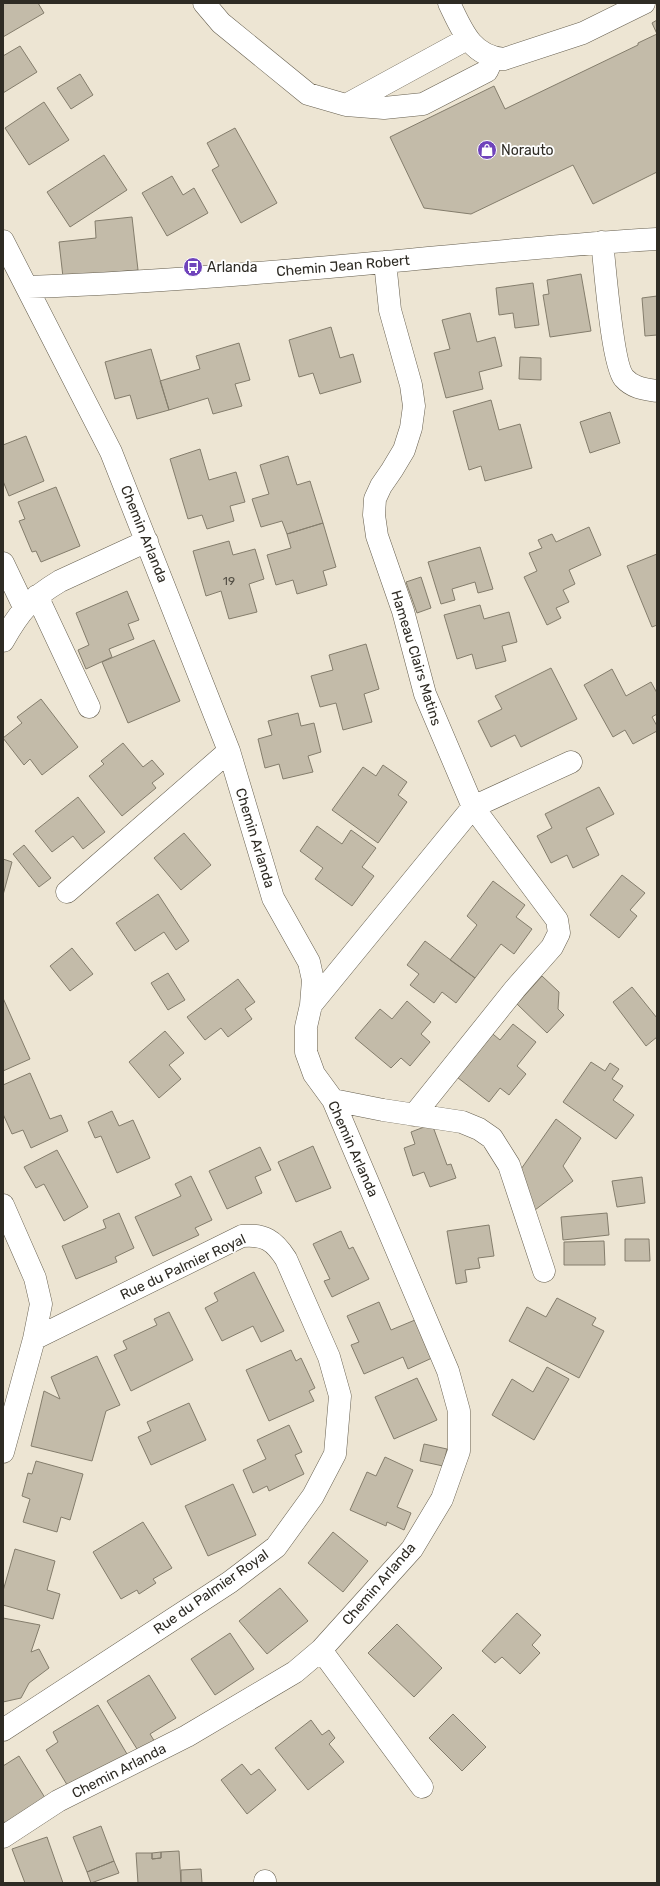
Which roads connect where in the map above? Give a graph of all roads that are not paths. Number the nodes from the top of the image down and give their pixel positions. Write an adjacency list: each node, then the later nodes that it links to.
1 (204, 3): 6 (street)
2 (450, 3): 4 (street)
3 (644, 3): 5 (street)
4 (467, 39): 5 (street); 6 (street)
5 (492, 58): 6 (street)
6 (346, 105)
7 (657, 239): 9 (street, Chemin Jean Robert)
8 (3, 240): 11 (street, Chemin Arlanda)
9 (602, 242): 10 (street, Chemin Jean Robert); 12 (street)
10 (385, 262): 11 (street, Chemin Jean Robert); 20 (street, Hameau Clairs Matins)
11 (28, 287): 13 (street, Chemin Arlanda)
12 (657, 391)
13 (147, 541): 15 (street); 18 (street, Chemin Arlanda)
14 (3, 563): 15 (street)
15 (31, 602): 16 (street); 17 (street)
16 (3, 641)
17 (89, 707)
18 (229, 751): 21 (street); 22 (street, Chemin Arlanda)
19 (571, 762): 20 (street)
20 (473, 806): 22 (street); 24 (street, Hameau Clairs Matins)
21 (67, 892)
22 (311, 1005): 23 (street, Chemin Arlanda)
23 (333, 1100): 24 (street); 29 (street, Chemin Arlanda)
24 (414, 1114): 26 (street)
25 (3, 1205): 27 (street)
26 (544, 1272)
27 (34, 1339): 28 (street); 30 (street, Rue du Palmier Royal)
28 (3, 1452)
29 (321, 1650): 31 (street); 32 (street, Chemin Arlanda)
30 (3, 1730)
31 (422, 1787)
32 (3, 1837)

